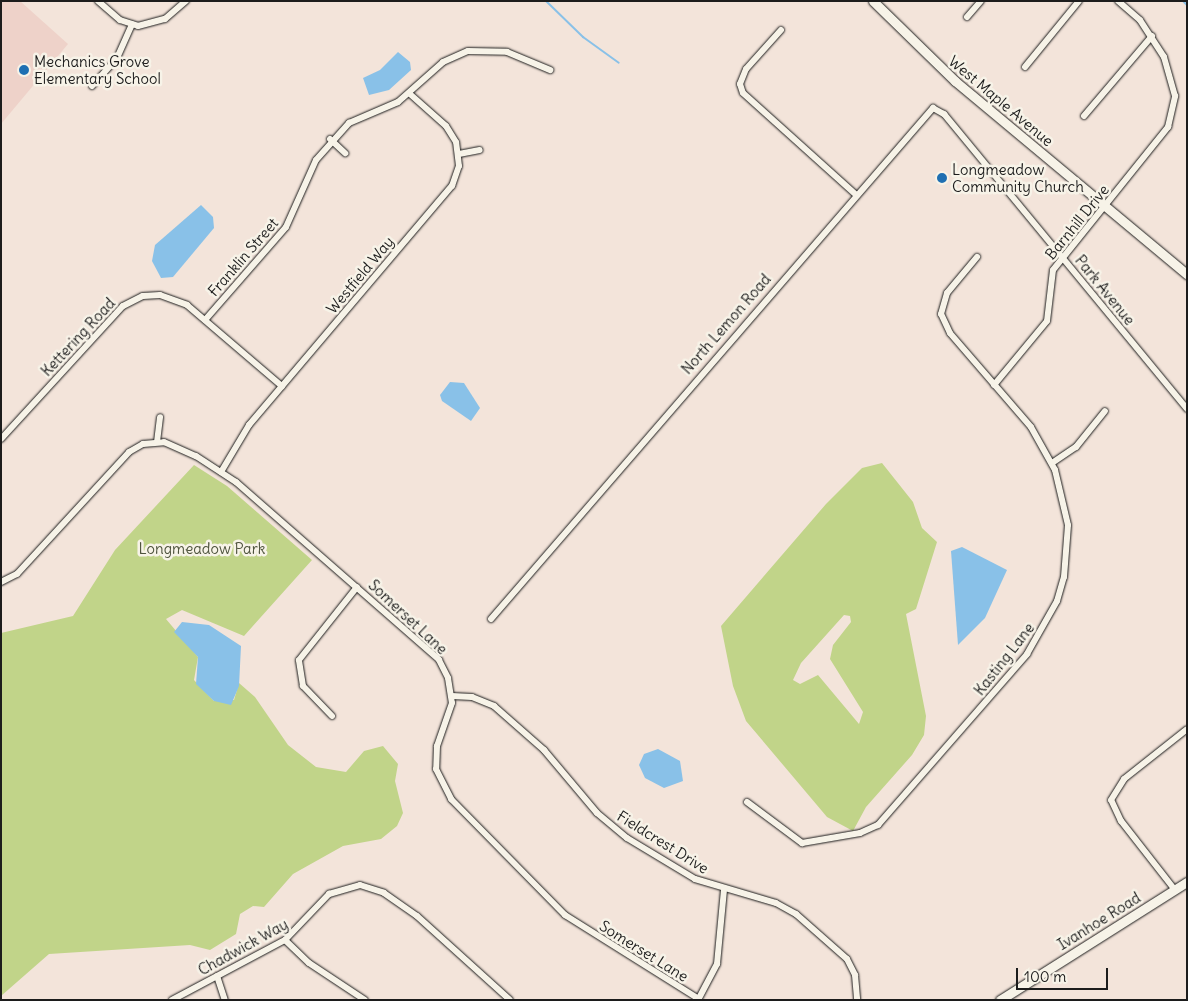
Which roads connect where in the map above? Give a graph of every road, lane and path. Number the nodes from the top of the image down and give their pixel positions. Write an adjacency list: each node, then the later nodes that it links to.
1 (98, 1): 8 (street)
2 (186, 1): 8 (street)
3 (872, 1): 22 (main road, West Maple Avenue)
4 (981, 1): 7 (street)
5 (1079, 1): 11 (street)
6 (1118, 1): 10 (street, Barnhill Drive)
7 (967, 17)
8 (132, 24): 13 (street)
9 (781, 30): 21 (street)
10 (1152, 36): 15 (street); 22 (street, Barnhill Drive)
11 (1024, 67)
12 (550, 70): 14 (street, Franklin Street)
13 (92, 86)
14 (410, 94): 16 (street, Franklin Street); 19 (street)
15 (1084, 116)
16 (330, 139): 18 (street); 26 (street, Franklin Street)
17 (480, 150): 19 (street)
18 (345, 153)
19 (459, 154): 28 (street, Westfield Way)
20 (985, 163): 21 (street, North Lemon Road); 24 (street, Park Avenue)
21 (854, 194): 38 (street, North Lemon Road)
22 (1106, 207): 24 (street, Barnhill Drive); 25 (main road, West Maple Avenue)
23 (977, 257): 27 (street, Kasting Lane)
24 (1063, 258): 27 (street, Barnhill Drive); 29 (street, Park Avenue)
25 (1187, 274)
26 (205, 320): 28 (street, Kettering Road); 32 (street, Kettering Road)
27 (994, 385): 34 (street, Kasting Lane)
28 (282, 386): 35 (street, Westfield Way)
29 (1187, 409)
30 (1105, 411): 34 (street)
31 (160, 417): 33 (street)
32 (1, 439)
33 (157, 442): 35 (street, Somerset Lane); 36 (street)
34 (1052, 464): 42 (street, Kasting Lane)
35 (221, 472): 37 (street, Somerset Lane)
36 (1, 582)
37 (357, 587): 39 (street, Somerset Lane); 40 (street)
38 (491, 619)
39 (452, 696): 44 (street, Fieldcrest Drive); 48 (street, Somerset Lane)
40 (332, 716)
41 (1187, 729): 45 (street)
42 (747, 802)
43 (1187, 882): 45 (main road, Ivanhoe Road)
44 (724, 890): 48 (street); 53 (street, Fieldcrest Drive)
45 (1175, 890): 54 (main road, Ivanhoe Road)
46 (285, 940): 47 (street, Chadwick Way); 51 (street); 52 (street, Chadwick Way)
47 (217, 976): 49 (street, Chadwick Way); 50 (street)
48 (698, 999)
49 (172, 1000)
50 (224, 1000)
51 (364, 1000)
52 (510, 1000)
53 (857, 1000)
54 (1000, 1000)

